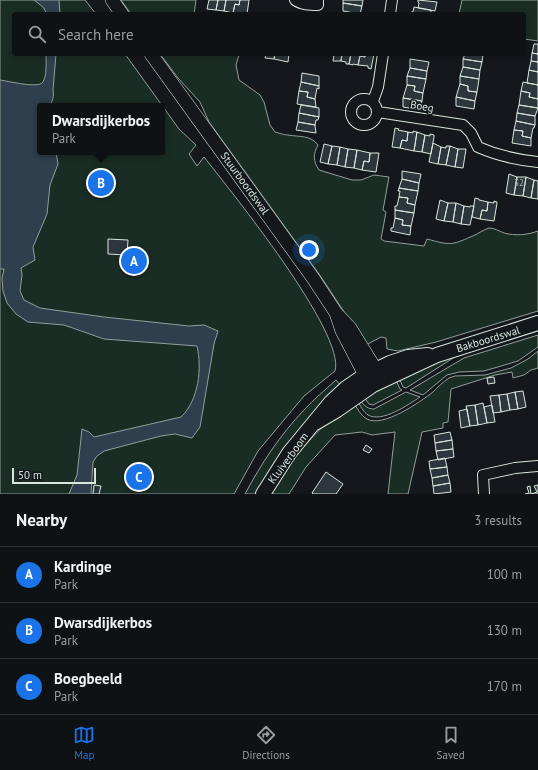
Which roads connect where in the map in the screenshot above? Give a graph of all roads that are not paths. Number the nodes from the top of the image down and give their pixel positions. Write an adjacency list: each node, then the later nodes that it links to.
1 (112, 0): 5 (street)
2 (295, 0): 3 (street)
3 (318, 0)
4 (392, 0): 6 (street)
5 (121, 12)
6 (390, 12)
7 (152, 56): 13 (street, Stuurboordswal)
8 (383, 56): 9 (street)
9 (372, 101): 10 (street); 10 (street)
10 (378, 112): 11 (street, Boeg)
11 (538, 162)
12 (538, 323): 13 (main road, Bakboordswal)
13 (373, 376): 15 (main road, Kluiverboom)
14 (538, 466): 16 (street)
15 (262, 494)
16 (484, 494)

